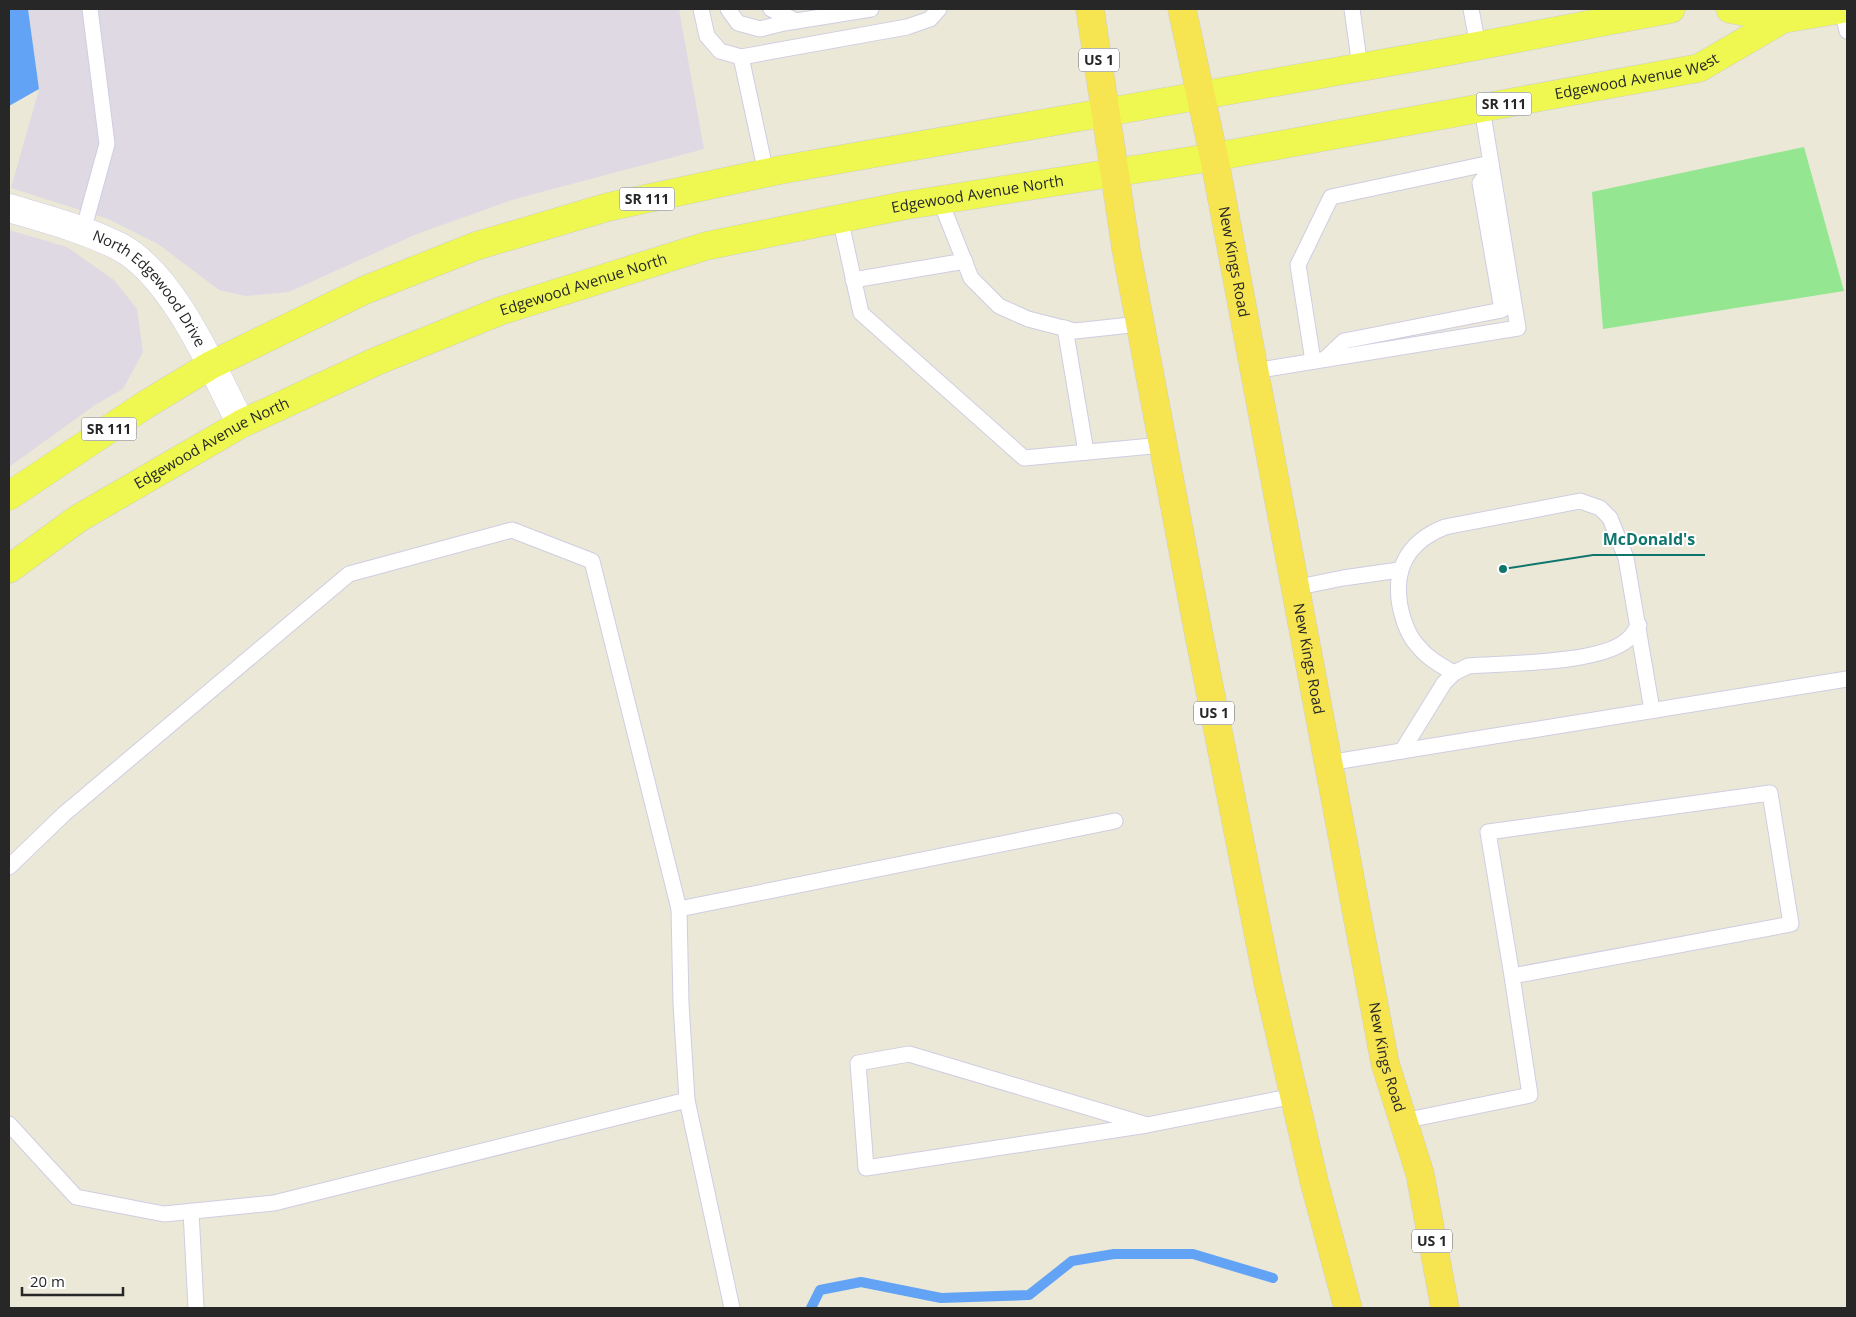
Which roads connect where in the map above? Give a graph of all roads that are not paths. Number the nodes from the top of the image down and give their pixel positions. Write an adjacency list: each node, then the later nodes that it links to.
1 (90, 9): 30 (lane)
2 (701, 9): 18 (lane)
3 (728, 9): 15 (lane)
4 (771, 9): 15 (lane)
5 (871, 9): 15 (lane)
6 (939, 9): 18 (lane)
7 (1090, 9): 22 (highway, US 1)
8 (1182, 9): 20 (highway, New Kings Road / US 1)
9 (1352, 9): 19 (lane)
10 (1471, 9): 17 (lane)
11 (1670, 9): 17 (main road, SR 111)
12 (1730, 9): 14 (main road, Edgewood Avenue West / SR 111)
13 (1842, 9): 14 (main road, Edgewood Avenue West / SR 111); 16 (lane)
14 (1783, 19): 21 (main road, Edgewood Avenue West / SR 111)
15 (796, 21)
16 (1847, 31)
17 (1478, 46): 19 (main road, SR 111)
18 (742, 57): 26 (lane)
19 (1360, 67): 20 (main road, SR 111)
20 (1201, 96): 22 (main road, SR 111); 23 (highway, New Kings Road / US 1)
21 (1482, 108): 23 (main road, Edgewood Avenue West / SR 111); 24 (lane)
22 (1106, 112): 25 (highway, US 1); 26 (main road, SR 111)
23 (1214, 156): 25 (main road, Edgewood Avenue North / SR 111); 37 (highway, New Kings Road / US 1)
24 (1491, 166): 35 (lane); 35 (lane); 35 (lane)
25 (1115, 171): 27 (main road, Edgewood Avenue North / SR 111); 33 (highway, US 1)
26 (766, 173): 36 (main road, SR 111)
27 (940, 200): 29 (main road, Edgewood Avenue North / SR 111); 31 (lane)
28 (9, 208): 30 (street, North Edgewood Drive)
29 (840, 218): 32 (lane); 38 (main road, Edgewood Avenue North / SR 111)
30 (83, 231): 36 (street, North Edgewood Drive)
31 (964, 261): 32 (lane); 34 (lane)
32 (853, 280): 40 (lane)
33 (1140, 324): 34 (lane); 39 (highway, US 1)
34 (1065, 328): 40 (lane)
35 (1319, 360): 37 (lane)
36 (211, 365): 38 (street, North Edgewood Drive); 41 (main road, SR 111)
37 (1254, 371): 44 (highway, New Kings Road / US 1)
38 (241, 424): 42 (main road, Edgewood Avenue North / SR 111)
39 (1163, 445): 40 (lane); 55 (highway, US 1)
40 (1086, 452)
41 (9, 496)
42 (9, 569)
43 (1399, 570): 44 (lane); 45 (lane); 46 (lane)
44 (1294, 588): 50 (highway, New Kings Road / US 1)
45 (1639, 625): 46 (lane); 48 (lane)
46 (1454, 673): 49 (lane)
47 (1847, 679): 48 (lane)
48 (1652, 710): 49 (lane)
49 (1402, 751): 50 (lane)
50 (1328, 763): 57 (highway, New Kings Road / US 1)
51 (1115, 821): 53 (lane)
52 (9, 867): 53 (lane)
53 (679, 909): 56 (lane)
54 (1512, 976): 54 (lane); 57 (lane)
55 (1294, 1096): 59 (lane); 63 (highway, US 1)
56 (687, 1100): 60 (lane); 61 (lane)
57 (1403, 1120): 64 (highway, New Kings Road / US 1)
58 (9, 1124): 60 (lane)
59 (1147, 1125): 59 (lane)
60 (191, 1211): 62 (lane)
61 (726, 1307)
62 (196, 1308)
63 (1348, 1308)
64 (1445, 1308)

